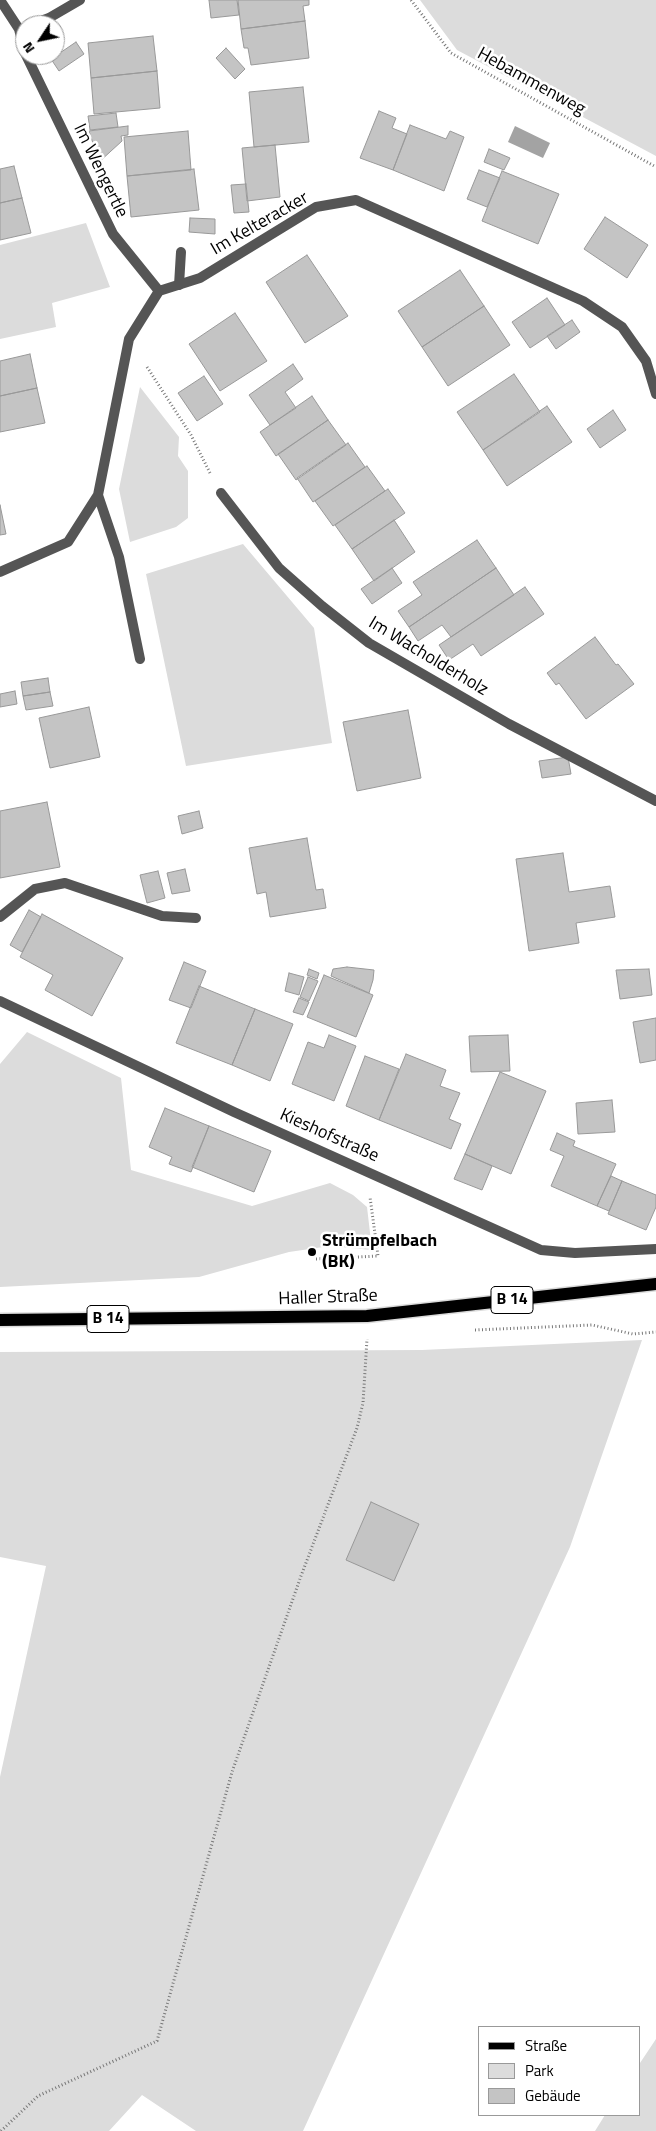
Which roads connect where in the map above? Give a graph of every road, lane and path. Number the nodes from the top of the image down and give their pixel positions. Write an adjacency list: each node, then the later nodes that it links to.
1 (0, 0): 5 (street, Im Wengertle)
2 (80, 0): 4 (street)
3 (410, 0): 7 (path, Hebammenweg)
4 (55, 15)
5 (15, 19)
6 (31, 65): 10 (street, Im Wengertle)
7 (656, 167)
8 (181, 252): 9 (street)
9 (179, 285): 10 (street, Im Kelteracker); 12 (street, Im Kelteracker)
10 (159, 291): 11 (street)
11 (129, 339): 13 (path); 14 (street)
12 (656, 394)
13 (221, 493): 17 (street, Im Wacholderholz)
14 (98, 496): 15 (street); 16 (street)
15 (0, 572)
16 (140, 659)
17 (656, 800)
18 (0, 917): 19 (street)
19 (196, 918)
20 (0, 1002): 22 (street, Kieshofstraße)
21 (375, 1231): 23 (path)
22 (656, 1249)
23 (316, 1259)
24 (656, 1284): 25 (main road, Haller Straße / B 14)
25 (367, 1316): 26 (main road, Haller Straße / B 14); 27 (path)
26 (0, 1320)
27 (1, 2131)

